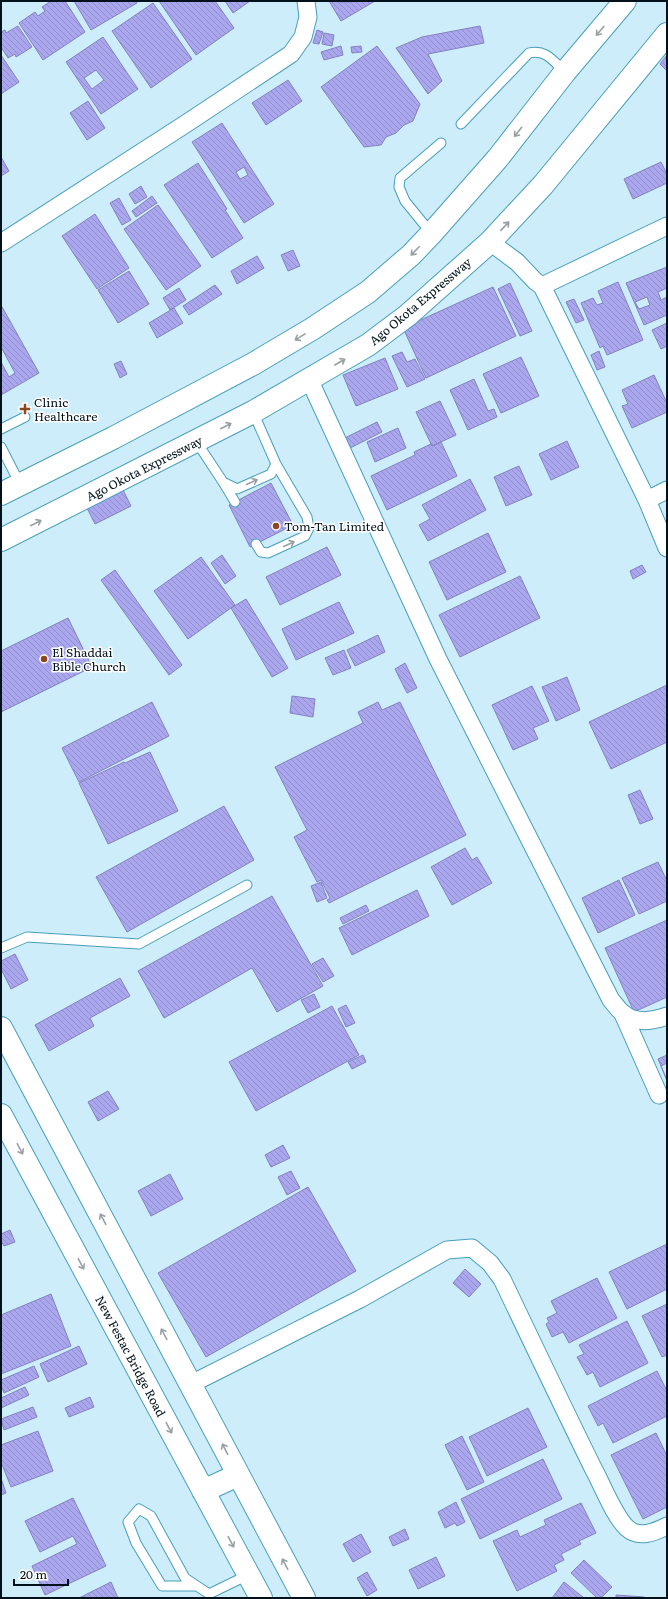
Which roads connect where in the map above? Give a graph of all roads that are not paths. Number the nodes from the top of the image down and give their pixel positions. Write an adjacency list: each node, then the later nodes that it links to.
1 (306, 1): 10 (street)
2 (626, 1): 4 (main road, one-way to 4)
3 (667, 34): 9 (main road, Ago Okota Expressway, one-way to 3)
4 (565, 72): 5 (lane); 8 (main road, one-way to 8)
5 (461, 124)
6 (441, 143): 8 (lane)
7 (667, 226): 11 (street)
8 (431, 234): 20 (main road, one-way to 20)
9 (490, 242): 11 (street); 12 (main road, Ago Okota Expressway, one-way to 9)
10 (1, 243)
11 (542, 286): 23 (street)
12 (309, 379): 13 (main road, Ago Okota Expressway); 30 (street)
13 (252, 412): 16 (main road, Ago Okota Expressway, one-way to 13); 18 (lane)
14 (25, 417): 15 (lane)
15 (1, 429)
16 (196, 441): 19 (lane); 25 (main road, Ago Okota Expressway, one-way to 16)
17 (1, 447): 20 (lane)
18 (276, 464): 19 (lane, one-way to 18); 26 (lane, one-way to 18)
19 (223, 482): 24 (lane)
20 (20, 484): 22 (main road)
21 (667, 490): 23 (street)
22 (1, 494)
23 (647, 500): 27 (street)
24 (234, 502)
25 (1, 540)
26 (256, 544)
27 (667, 548)
28 (247, 885): 29 (lane)
29 (1, 948)
30 (624, 1014): 31 (street); 33 (street)
31 (667, 1016)
32 (1, 1028): 35 (main road, one-way to 32)
33 (659, 1094)
34 (1, 1115): 37 (main road, New Festac Bridge Road, one-way to 37)
35 (192, 1384): 36 (main road, one-way to 35); 38 (street)
36 (238, 1475): 37 (main road); 42 (main road, one-way to 36)
37 (204, 1491): 39 (main road, New Festac Bridge Road, one-way to 39)
38 (667, 1526)
39 (248, 1575): 40 (lane); 41 (main road, New Festac Bridge Road)
40 (197, 1586): 40 (lane)
41 (261, 1598)
42 (304, 1598)

